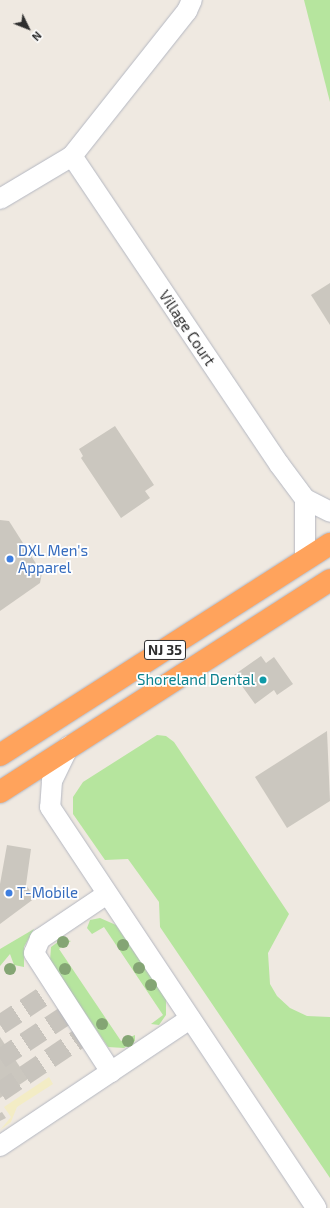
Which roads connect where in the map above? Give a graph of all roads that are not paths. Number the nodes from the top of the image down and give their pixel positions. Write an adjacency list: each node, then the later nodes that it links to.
1 (192, 0): 2 (street)
2 (72, 156): 3 (street); 4 (street, Village Court)
3 (0, 199)
4 (305, 499): 5 (street, Village Court); 7 (street)
5 (330, 512)
6 (330, 544): 7 (highway, NJ 35)
7 (305, 560): 10 (highway, NJ 35)
8 (330, 580): 9 (highway, NJ 35)
9 (68, 746): 11 (highway, NJ 35); 12 (street)
10 (0, 755)
11 (0, 792)
12 (107, 894): 13 (street); 14 (street)
13 (190, 1019): 14 (street); 16 (street)
14 (111, 1072): 15 (street)
15 (0, 1146)
16 (316, 1208)

